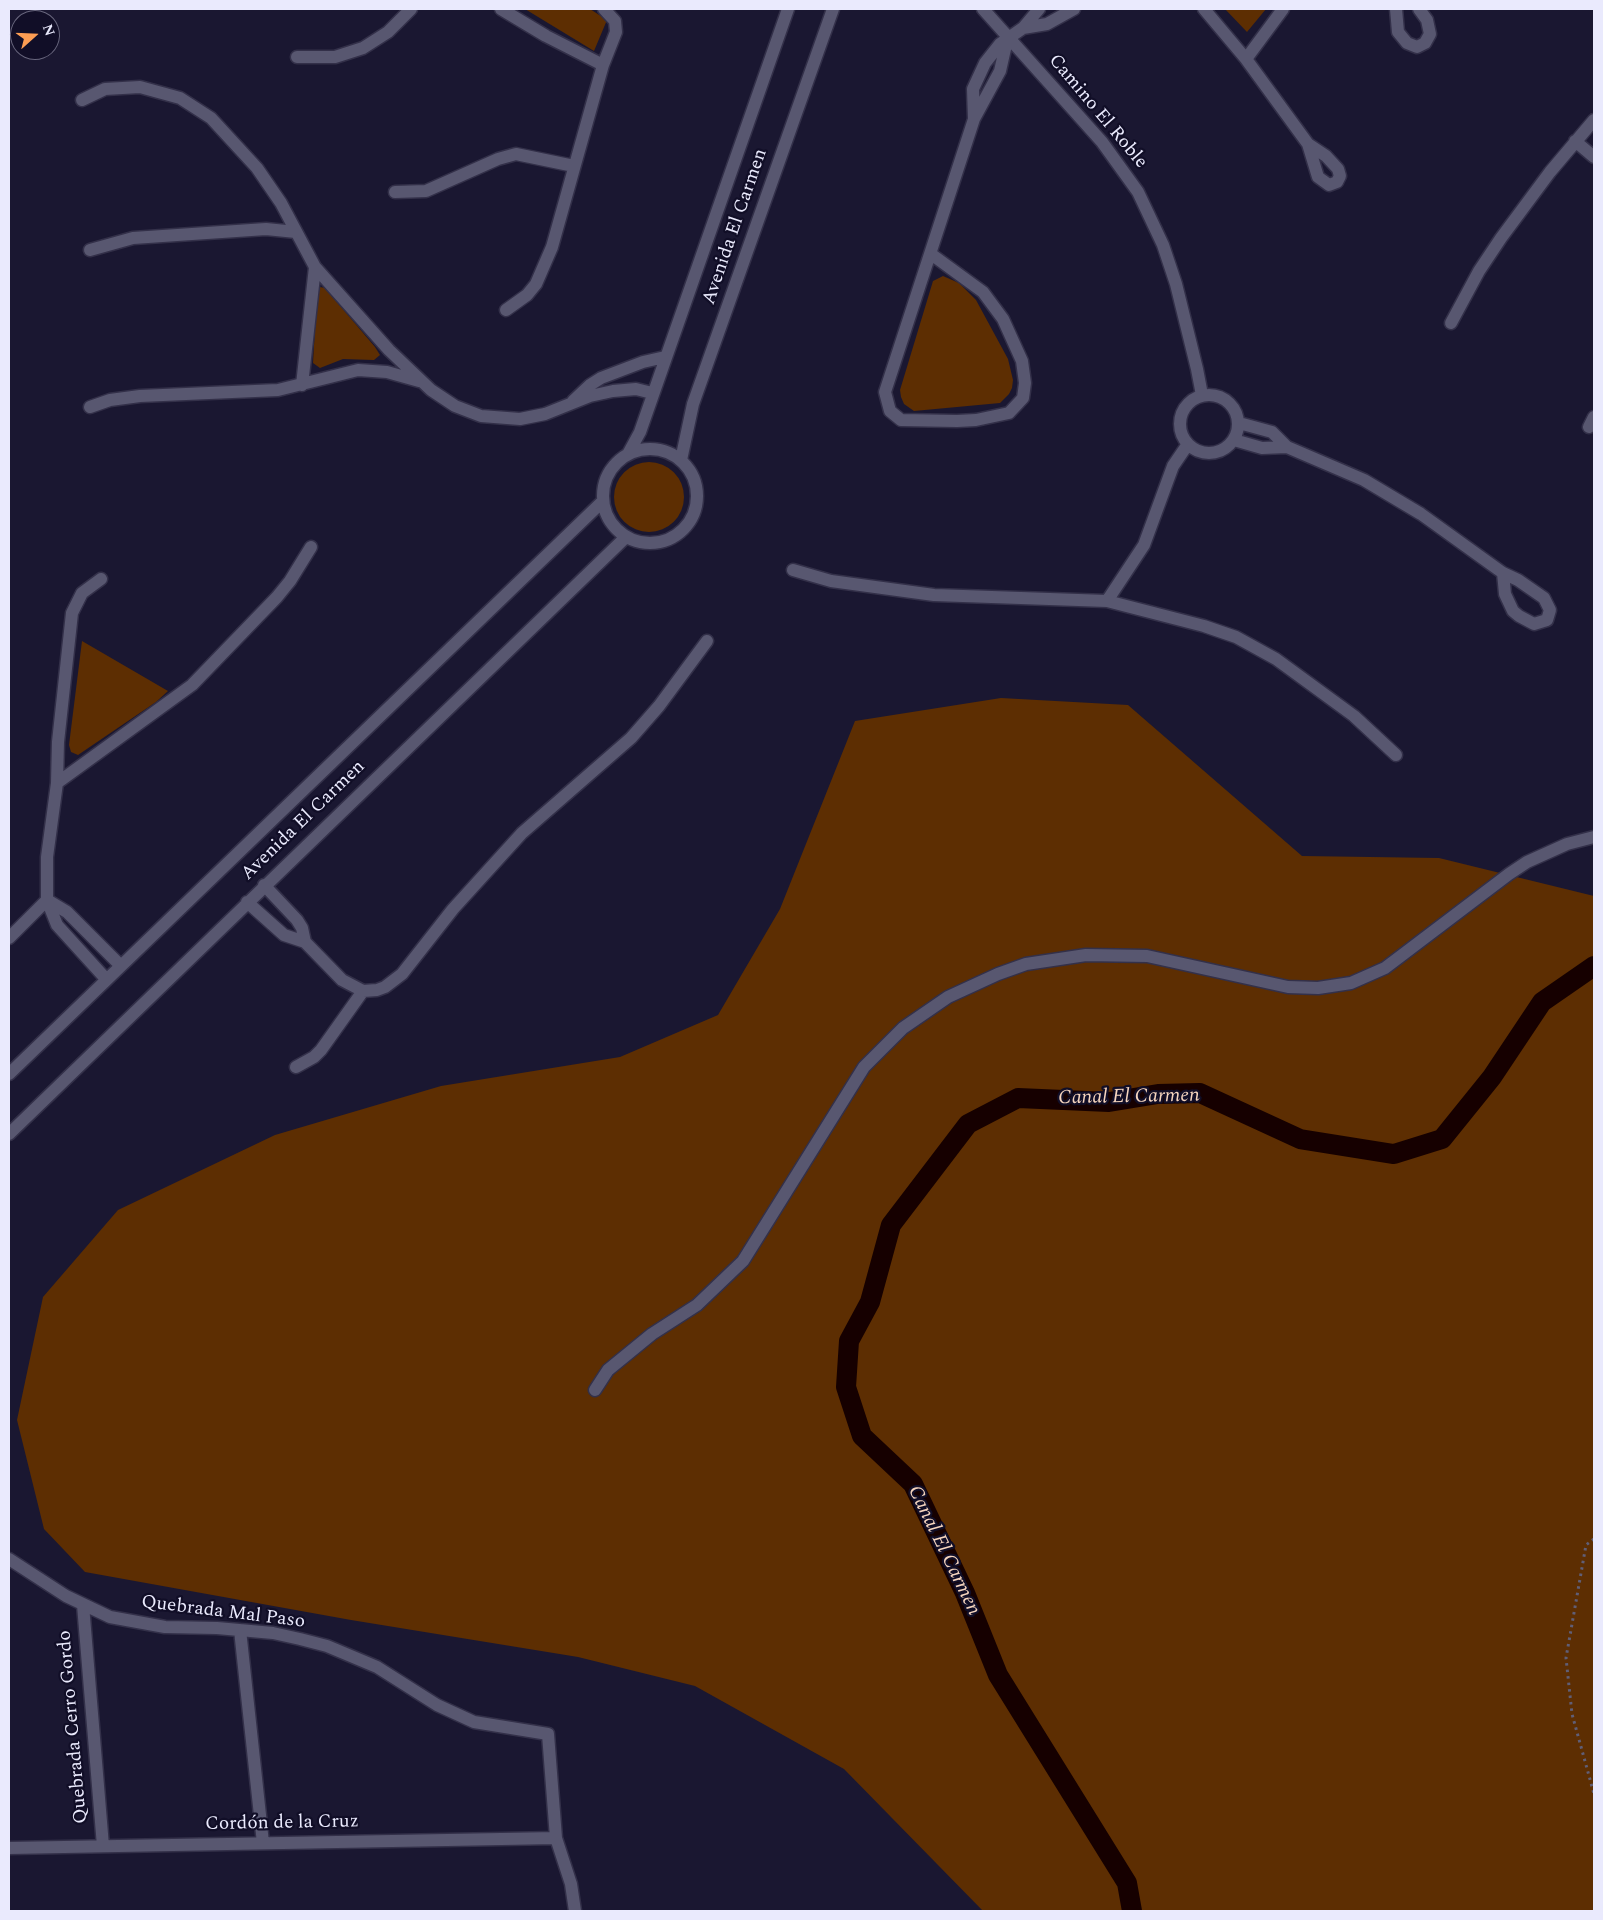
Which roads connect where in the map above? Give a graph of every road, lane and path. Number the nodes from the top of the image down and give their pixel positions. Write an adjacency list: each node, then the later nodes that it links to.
1 (411, 9): 15 (street)
2 (501, 9): 17 (street)
3 (604, 9): 17 (street)
4 (788, 9): 32 (street, Avenida El Carmen)
5 (833, 9): 44 (street, Avenida El Carmen)
6 (983, 9): 14 (street, Camino El Roble)
7 (1039, 9): 13 (street)
8 (1074, 9): 13 (street)
9 (1204, 9): 16 (street)
10 (1284, 9): 16 (street)
11 (1396, 9): 12 (street)
12 (1419, 9)
13 (1023, 28): 14 (street)
14 (1008, 36): 19 (street); 19 (street); 36 (street, Camino El Roble)
15 (297, 57)
16 (1246, 59): 22 (street)
17 (603, 65): 24 (street)
18 (82, 100): 26 (street)
19 (974, 119): 28 (street)
20 (1594, 120): 21 (street)
21 (1575, 141): 23 (street); 31 (street)
22 (1308, 144)
23 (1594, 157)
24 (574, 166): 25 (street); 30 (street)
25 (395, 192)
26 (296, 232): 27 (street); 29 (street)
27 (90, 250)
28 (931, 254): 28 (street)
29 (315, 268): 33 (street); 34 (street)
30 (506, 310)
31 (1451, 323)
32 (665, 357): 35 (street, Avenida El Carmen); 37 (street)
33 (421, 382): 34 (street); 37 (street)
34 (302, 385): 38 (street)
35 (652, 393): 37 (street); 43 (street, Avenida El Carmen)
36 (1202, 395): 39 (street); 41 (street)
37 (572, 403)
38 (90, 406)
39 (1239, 423): 40 (street); 42 (street)
40 (1234, 440): 41 (street); 42 (street)
41 (1188, 444): 51 (street)
42 (1287, 447): 49 (street)
43 (628, 454): 44 (street); 45 (street)
44 (681, 460): 46 (street)
45 (603, 500): 46 (street); 61 (street, Avenida El Carmen)
46 (626, 537): 56 (street, Avenida El Carmen)
47 (311, 547): 54 (street)
48 (793, 570): 51 (street)
49 (1503, 573)
50 (100, 579): 54 (street)
51 (1107, 601): 53 (street)
52 (707, 641): 63 (street)
53 (1396, 755)
54 (57, 783): 57 (street)
55 (1594, 837): 67 (street)
56 (264, 885): 58 (street, Avenida El Carmen); 60 (street)
57 (46, 900): 59 (street); 61 (street); 62 (street)
58 (247, 902): 60 (street); 66 (street, Avenida El Carmen)
59 (9, 938)
60 (305, 942): 63 (street)
61 (120, 965): 62 (street, Avenida El Carmen)
62 (106, 979): 65 (street, Avenida El Carmen)
63 (363, 991): 64 (street)
64 (296, 1067)
65 (9, 1074)
66 (9, 1134)
67 (595, 1390)
68 (1594, 1539): 72 (path)
69 (9, 1559): 70 (street, Quebrada Mal Paso)
70 (83, 1605): 71 (street, Quebrada Mal Paso); 75 (street, Quebrada Cerro Gordo)
71 (240, 1630): 73 (street, Quebrada Mal Paso); 74 (street)
72 (1594, 1794)
73 (556, 1838): 74 (street, Cordón de la Cruz); 77 (street)
74 (262, 1843): 75 (street, Cordón de la Cruz)
75 (103, 1846): 76 (street, Cordón de la Cruz)
76 (9, 1848)
77 (575, 1911)

